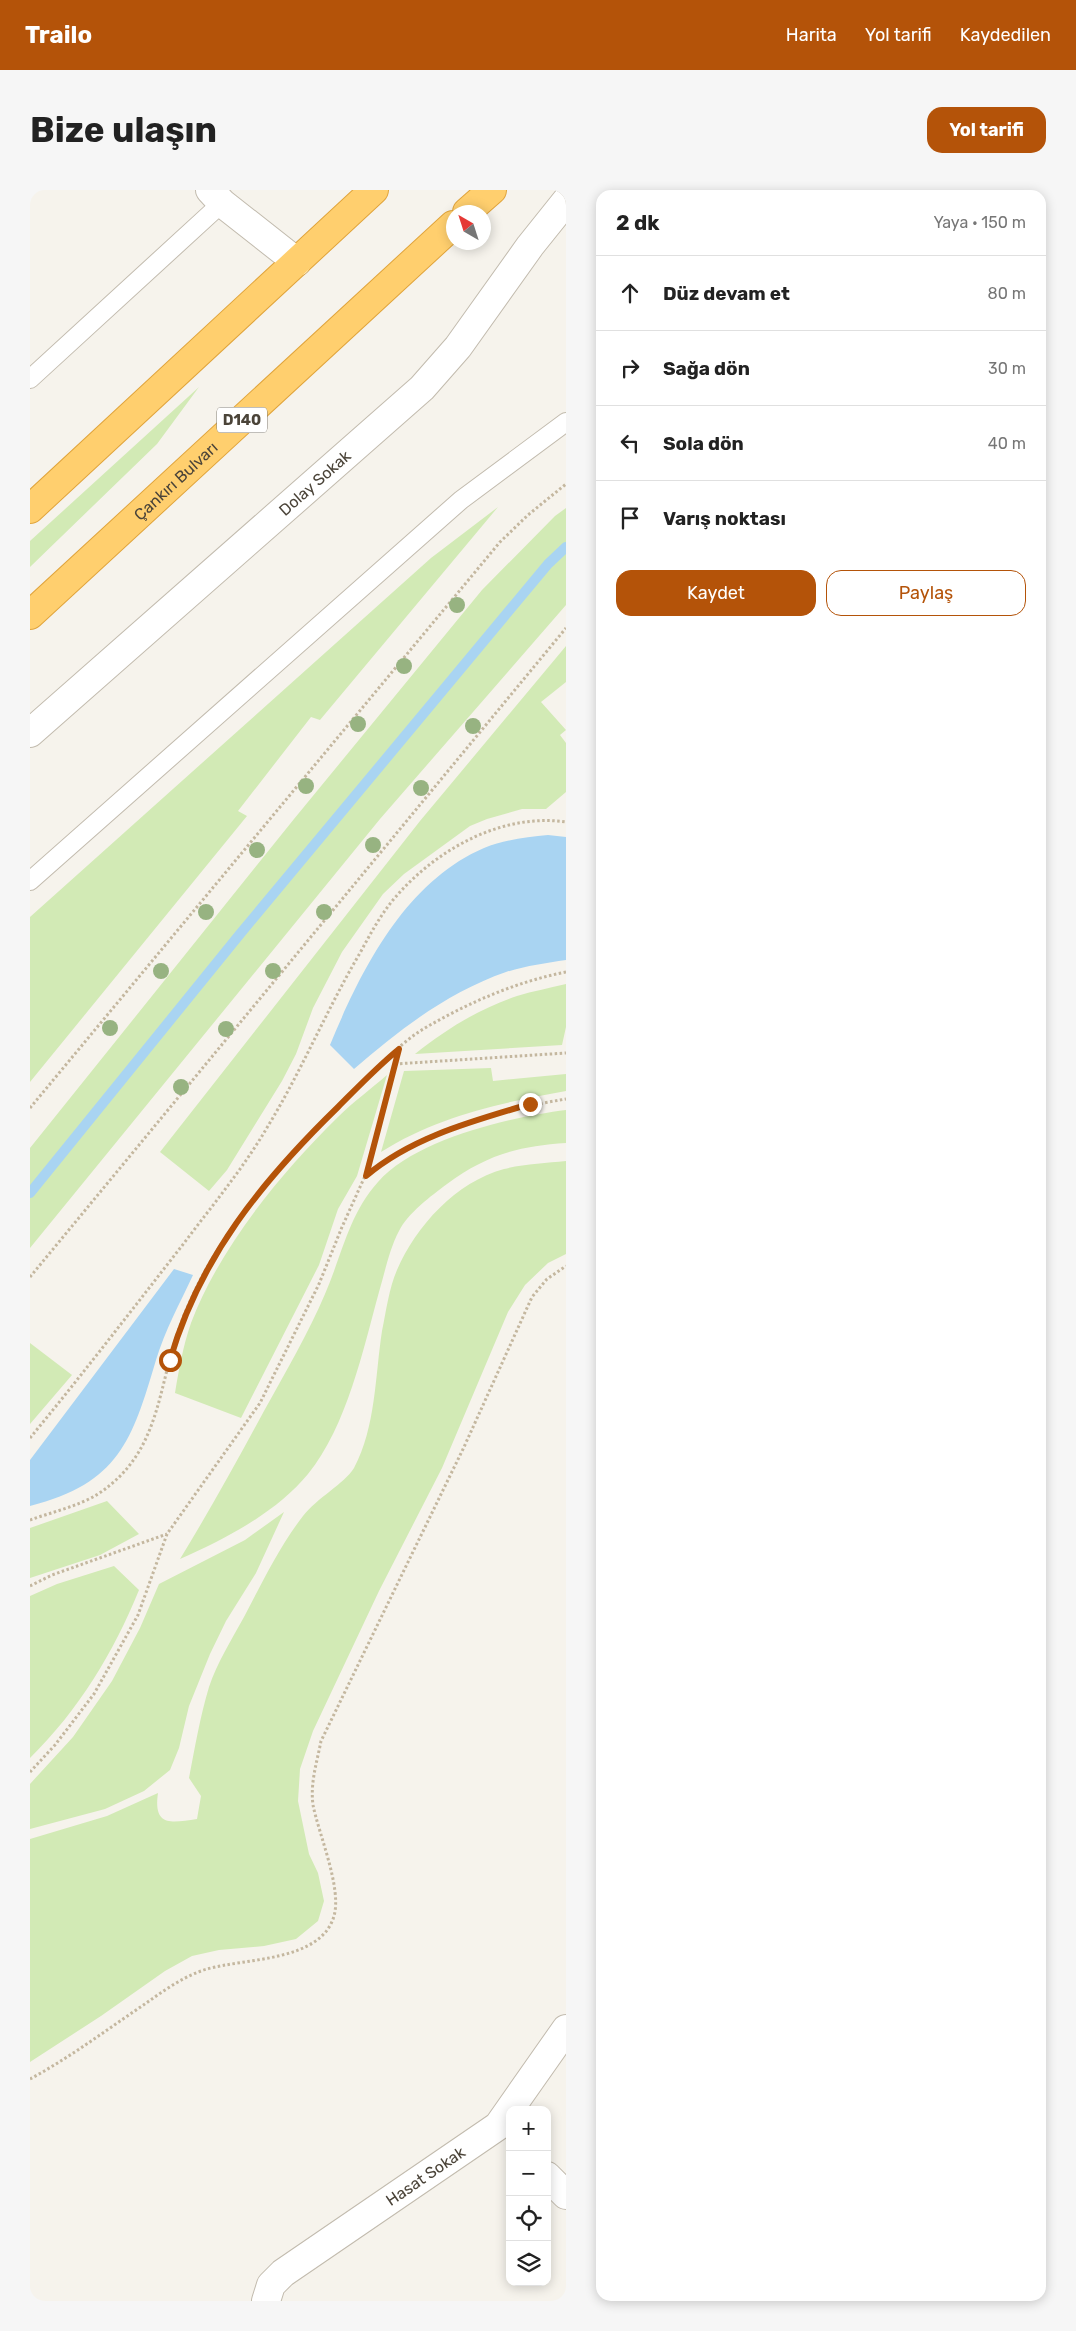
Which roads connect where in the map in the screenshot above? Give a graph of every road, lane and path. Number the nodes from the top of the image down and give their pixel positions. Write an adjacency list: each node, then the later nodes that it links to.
1 (374, 190): 7 (highway)
2 (492, 190): 5 (highway)
3 (223, 194): 7 (street); 8 (lane)
4 (566, 201): 14 (street, Dolay Sokak)
5 (476, 205)
6 (446, 233): 12 (highway, Çankırı Bulvarı / D140)
7 (296, 262): 11 (highway)
8 (30, 379)
9 (566, 422): 16 (lane)
10 (566, 484): 22 (path)
11 (30, 509)
12 (30, 615)
13 (566, 628): 25 (path)
14 (30, 733)
15 (566, 822): 26 (path)
16 (30, 881)
17 (566, 972): 18 (path)
18 (399, 1049): 20 (path); 27 (path)
19 (566, 1053): 20 (path)
20 (395, 1064): 23 (path)
21 (566, 1099): 23 (path)
22 (30, 1108)
23 (366, 1176): 28 (path)
24 (566, 1266): 32 (path)
25 (30, 1277)
26 (30, 1438)
27 (30, 1520)
28 (167, 1534): 29 (path); 30 (path)
29 (30, 1586)
30 (30, 1772)
31 (566, 2029): 33 (street, Hasat Sokak)
32 (30, 2079)
33 (504, 2131): 36 (street, Hasat Sokak)
34 (551, 2180): 35 (street)
35 (566, 2195)
36 (266, 2301)

